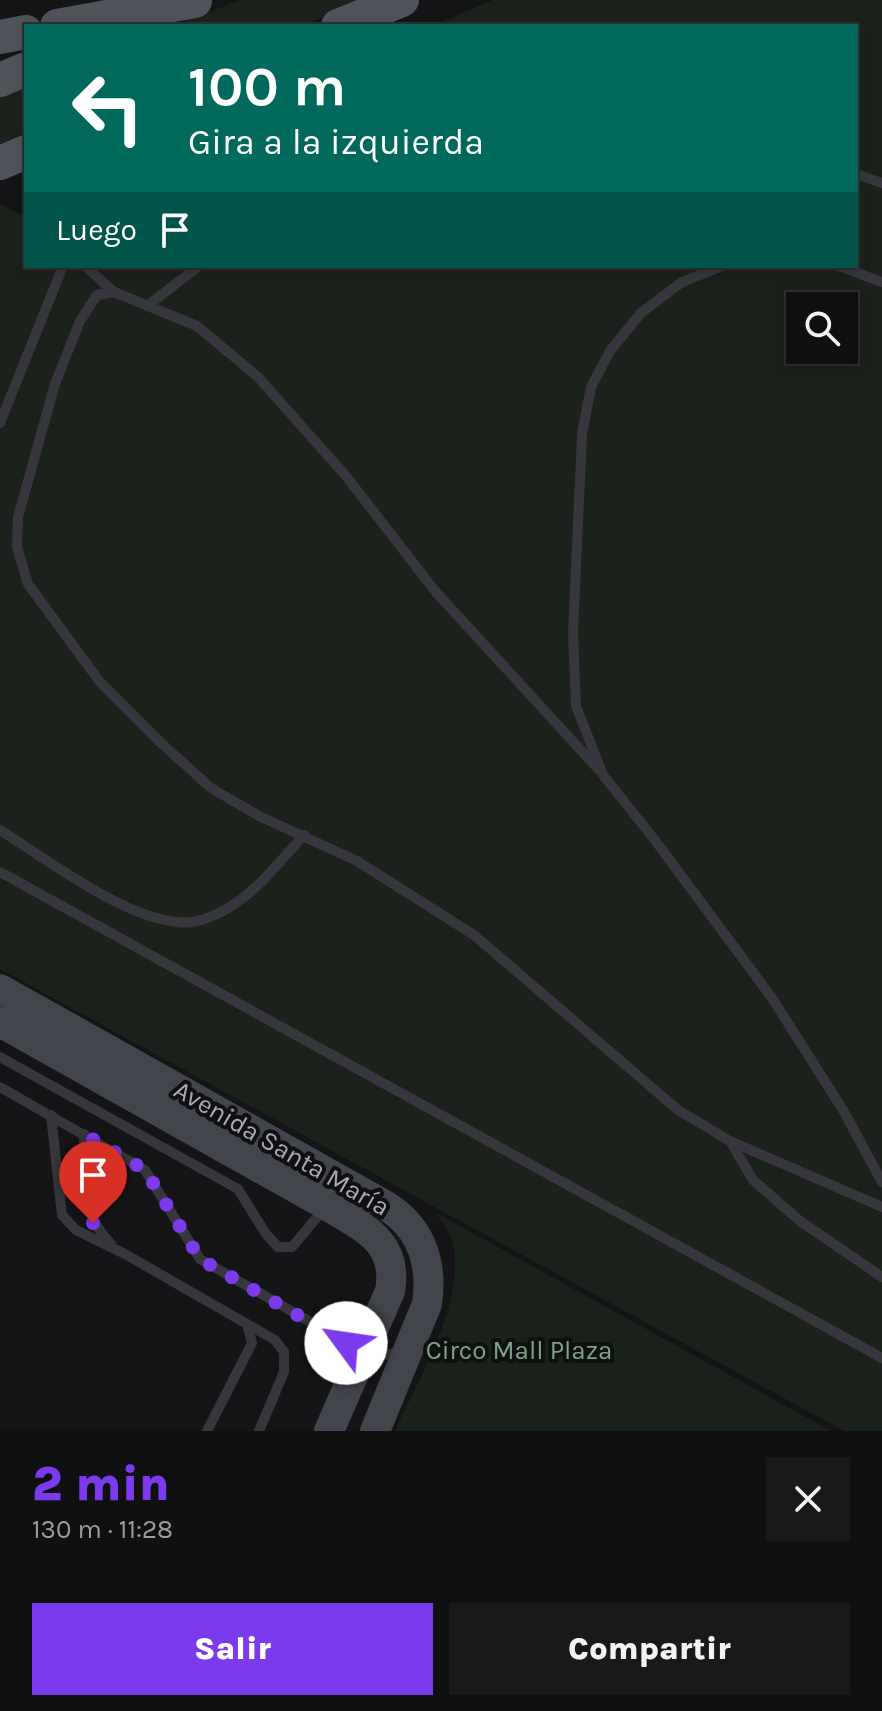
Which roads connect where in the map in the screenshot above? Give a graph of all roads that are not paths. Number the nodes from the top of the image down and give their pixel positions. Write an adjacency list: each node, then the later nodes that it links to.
1 (196, 0): 3 (main road); 4 (main road)
2 (402, 0): 5 (main road)
3 (68, 24)
4 (138, 24)
5 (343, 24)
6 (24, 32): 7 (main road)
7 (0, 37)
8 (24, 68): 10 (main road)
9 (24, 69): 11 (main road)
10 (0, 73)
11 (0, 80)
12 (24, 153): 13 (main road)
13 (0, 163)
14 (858, 175): 15 (lane)
15 (882, 183)
16 (62, 268): 24 (lane)
17 (87, 268): 22 (lane)
18 (196, 268): 23 (lane)
19 (717, 268): 25 (lane)
20 (844, 268): 21 (lane)
21 (882, 282)
22 (114, 292): 23 (lane); 27 (lane)
23 (147, 306): 25 (lane)
24 (0, 423)
25 (603, 775): 36 (lane)
26 (0, 830): 27 (lane)
27 (304, 835): 35 (lane)
28 (0, 872): 44 (lane)
29 (0, 989): 42 (main road, Avenida Santa María)
30 (0, 1022): 37 (main road, Avenida Santa María)
31 (0, 1057): 37 (lane)
32 (0, 1087): 33 (lane)
33 (51, 1115): 34 (lane); 39 (lane)
34 (84, 1134): 39 (lane); 43 (lane)
35 (730, 1141): 38 (lane); 40 (lane)
36 (882, 1182)
37 (326, 1205): 43 (main road, Avenida Santa María)
38 (882, 1207)
39 (125, 1254): 41 (lane)
40 (882, 1277)
41 (247, 1324): 45 (lane); 46 (lane)
42 (411, 1348): 43 (lane); 48 (main road, Avenida Santa María)
43 (363, 1352): 47 (main road, Avenida Santa María)
44 (882, 1358)
45 (207, 1431)
46 (259, 1431)
47 (329, 1431)
48 (375, 1431)

